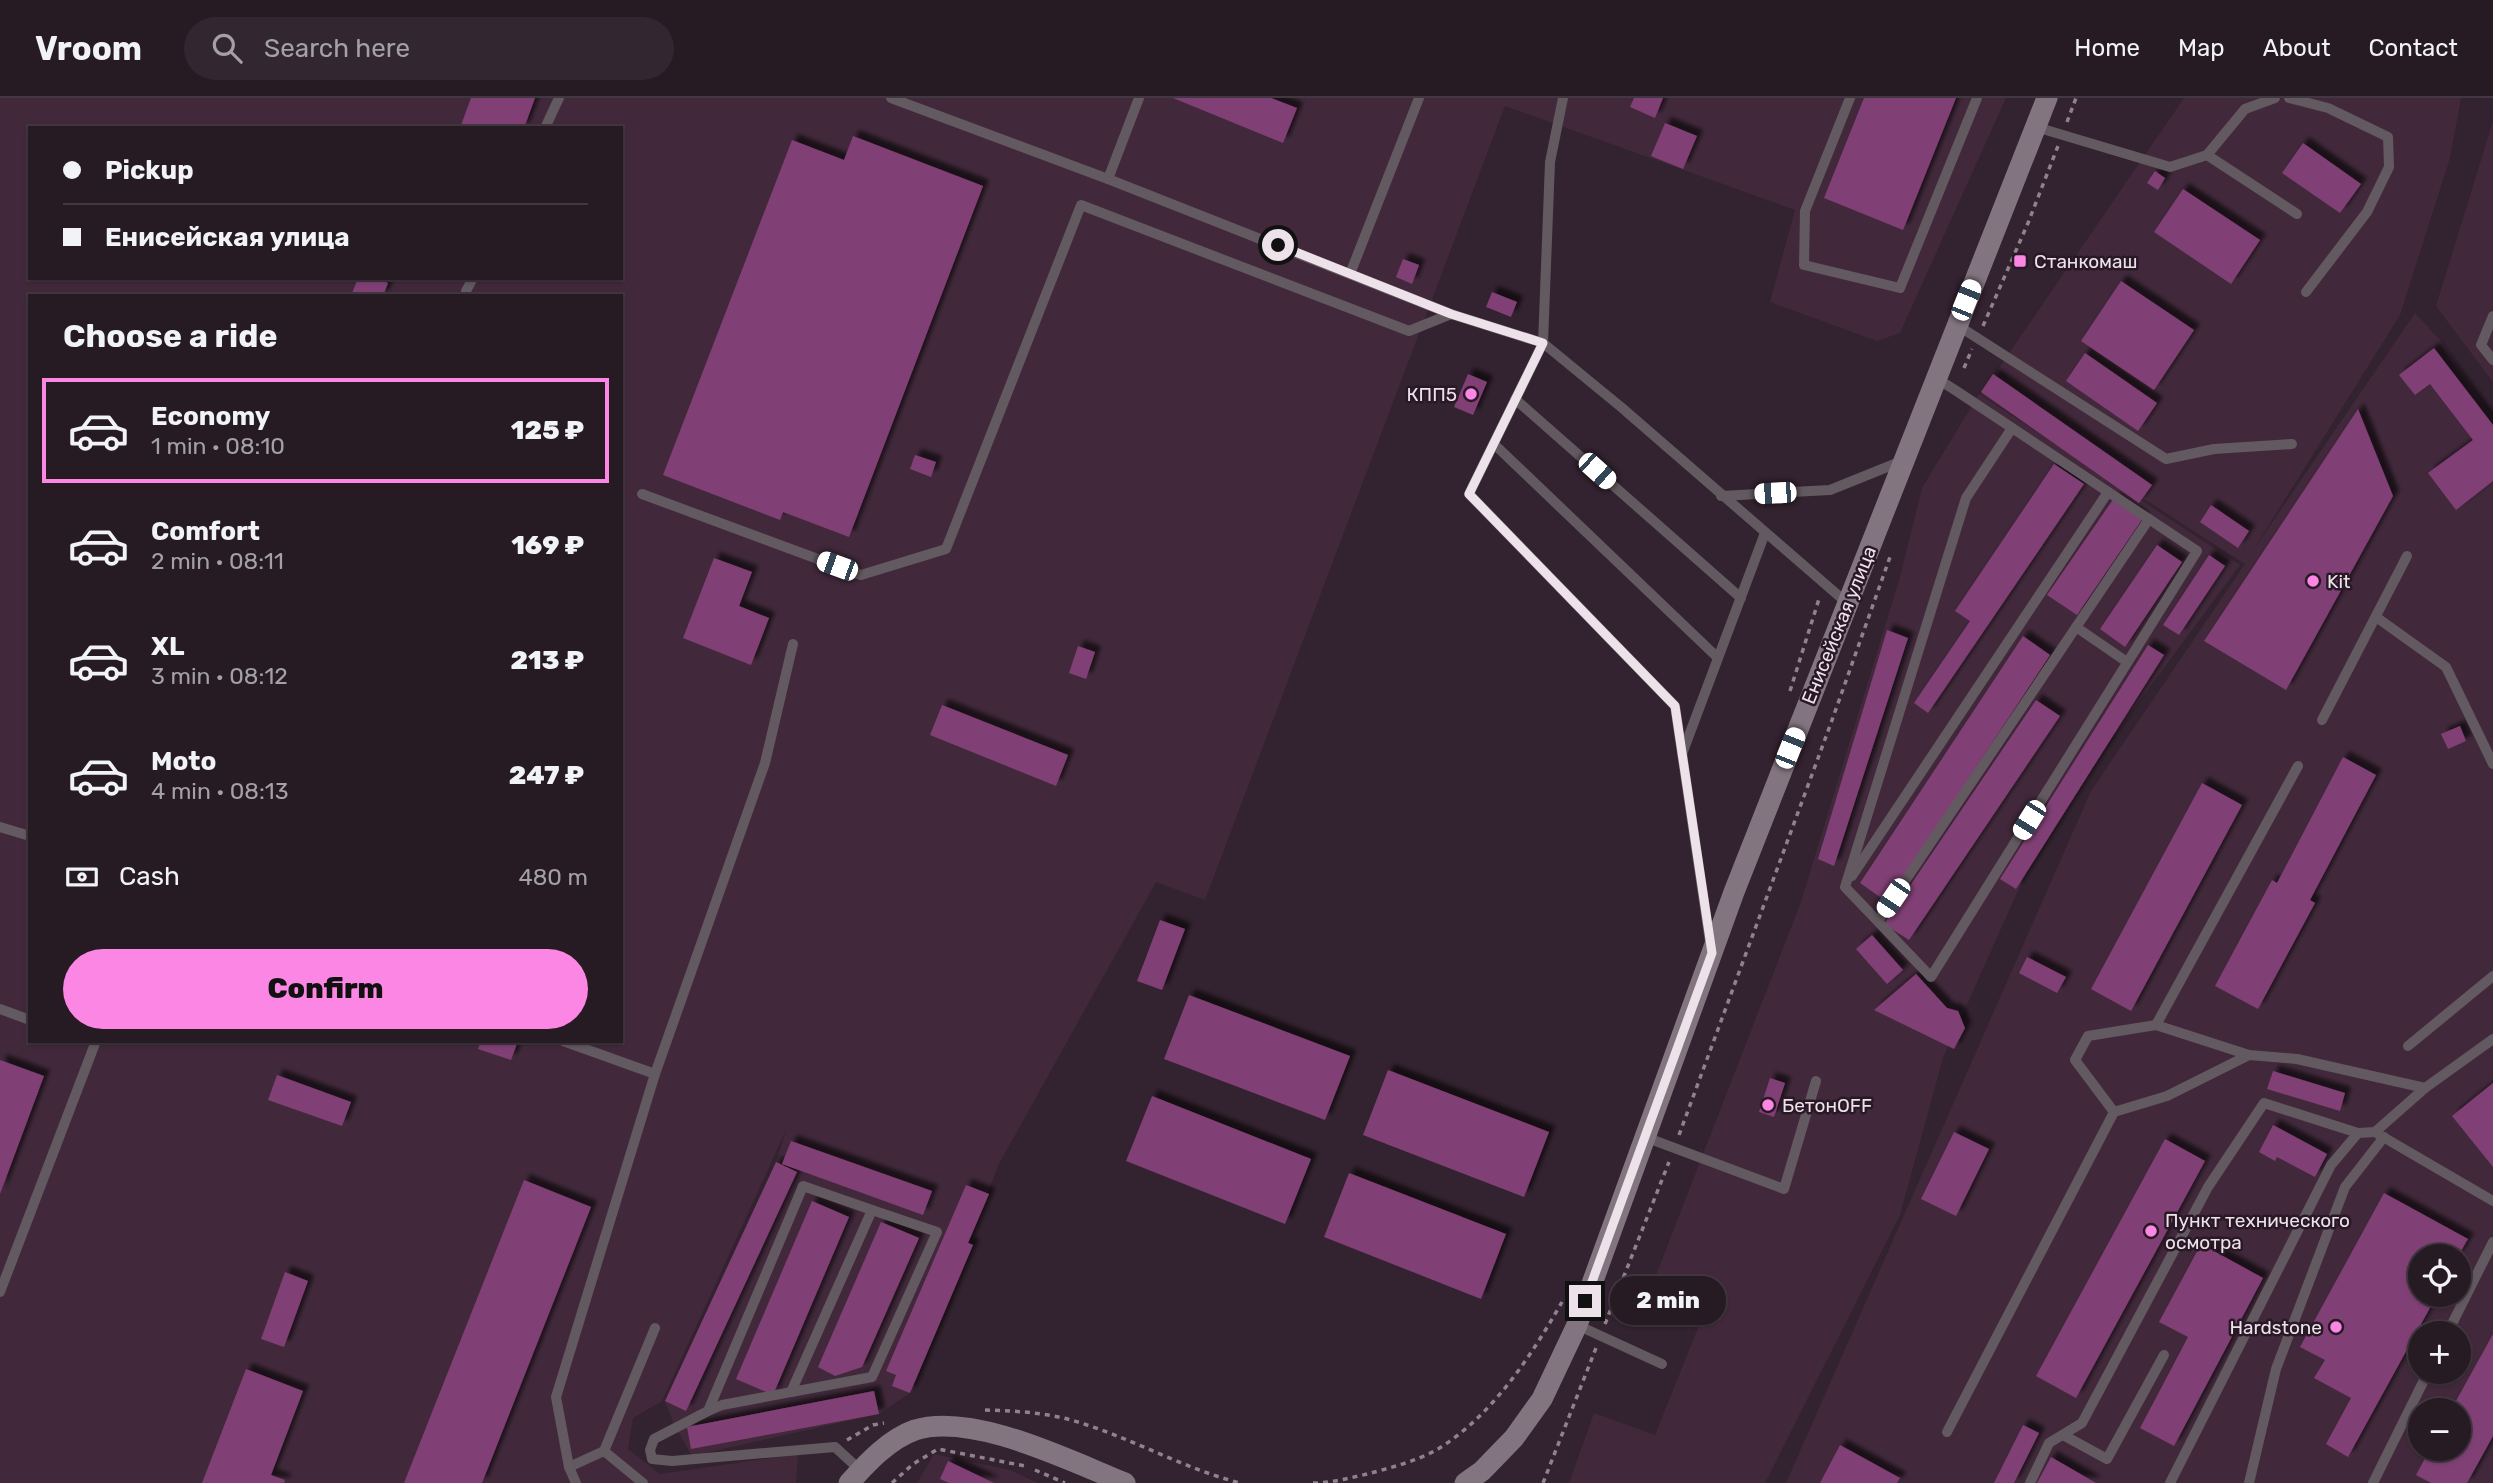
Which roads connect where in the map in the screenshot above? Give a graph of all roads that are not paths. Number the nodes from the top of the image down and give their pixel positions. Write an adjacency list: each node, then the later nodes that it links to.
1 (559, 98): 11 (lane)
2 (891, 98): 14 (lane)
3 (1139, 98): 14 (lane)
4 (1419, 98): 16 (lane)
5 (1563, 98): 23 (lane)
6 (1850, 98): 7 (lane)
7 (1977, 98)
8 (2047, 98): 12 (street, Енисейская улица)
9 (2276, 98): 13 (lane)
10 (2289, 98): 19 (lane)
11 (546, 126)
12 (2035, 127): 13 (lane); 22 (street, Енисейская улица)
13 (2207, 155): 15 (lane)
14 (1108, 179): 16 (lane)
15 (2297, 214)
16 (1350, 274): 20 (lane)
17 (472, 280): 18 (lane)
18 (466, 291)
19 (2306, 292)
20 (1451, 314): 23 (lane); 32 (lane)
21 (2493, 316): 24 (lane)
22 (1956, 325): 25 (street, Енисейская улица); 29 (lane)
23 (1543, 343): 26 (lane); 33 (lane)
24 (2493, 360)
25 (1935, 377): 27 (lane); 30 (street, Енисейская улица)
26 (1515, 399): 28 (lane); 37 (lane)
27 (2012, 428): 31 (lane); 50 (lane)
28 (1494, 444): 42 (lane); 45 (lane)
29 (2292, 444)
30 (1903, 461): 33 (lane); 38 (street, Енисейская улица)
31 (2108, 492): 34 (lane); 50 (lane)
32 (642, 494)
33 (1721, 496): 35 (lane)
34 (2149, 519): 40 (lane); 43 (lane)
35 (1765, 533): 37 (lane); 38 (lane)
36 (2407, 556): 39 (lane)
37 (1741, 598): 42 (lane)
38 (1847, 603): 52 (street, Енисейская улица)
39 (2376, 617): 44 (lane); 46 (lane)
40 (2076, 627): 43 (lane); 51 (lane)
41 (793, 644): 62 (lane)
42 (1718, 658): 45 (lane)
43 (2127, 663): 51 (lane)
44 (2322, 720)
45 (1682, 754): 52 (lane)
46 (2493, 764)
47 (2298, 766): 56 (lane)
48 (0, 827): 49 (lane)
49 (28, 835)
50 (1845, 887): 51 (lane)
51 (1878, 921)
52 (1712, 953): 68 (street, Енисейская улица)
53 (2493, 976): 60 (lane)
54 (0, 1009): 55 (lane)
55 (28, 1019)
56 (2156, 1025): 61 (lane); 65 (lane)
57 (2493, 1038): 64 (lane)
58 (94, 1043): 72 (lane)
59 (569, 1043): 62 (lane)
60 (2408, 1046)
61 (2249, 1055): 64 (lane); 65 (lane)
62 (655, 1074): 84 (lane)
63 (1816, 1081): 68 (lane)
64 (2425, 1088): 67 (lane)
65 (2114, 1112): 81 (lane)
66 (2358, 1133): 67 (lane); 82 (lane); 91 (lane)
67 (2379, 1135): 69 (lane); 92 (lane)
68 (1645, 1137): 74 (street, Енисейская улица)
69 (2493, 1201)
70 (872, 1210): 79 (lane); 79 (lane); 80 (lane)
71 (2493, 1242): 73 (lane)
72 (0, 1292)
73 (2454, 1321)
74 (1577, 1325): 77 (lane); 89 (street, Енисейская улица)
75 (655, 1328): 83 (lane)
76 (2164, 1355): 82 (lane)
77 (1662, 1364)
78 (2422, 1384): 93 (lane)
79 (791, 1392): 80 (lane)
80 (708, 1411): 85 (lane)
81 (1947, 1432)
82 (2063, 1435): 90 (lane)
83 (604, 1451): 84 (lane); 87 (lane)
84 (569, 1467): 86 (lane)
85 (855, 1476): 88 (street)
86 (576, 1483)
87 (643, 1483)
88 (1125, 1483)
89 (1465, 1483)
90 (2030, 1483)
91 (2169, 1483)
92 (2249, 1483)
93 (2373, 1483)

